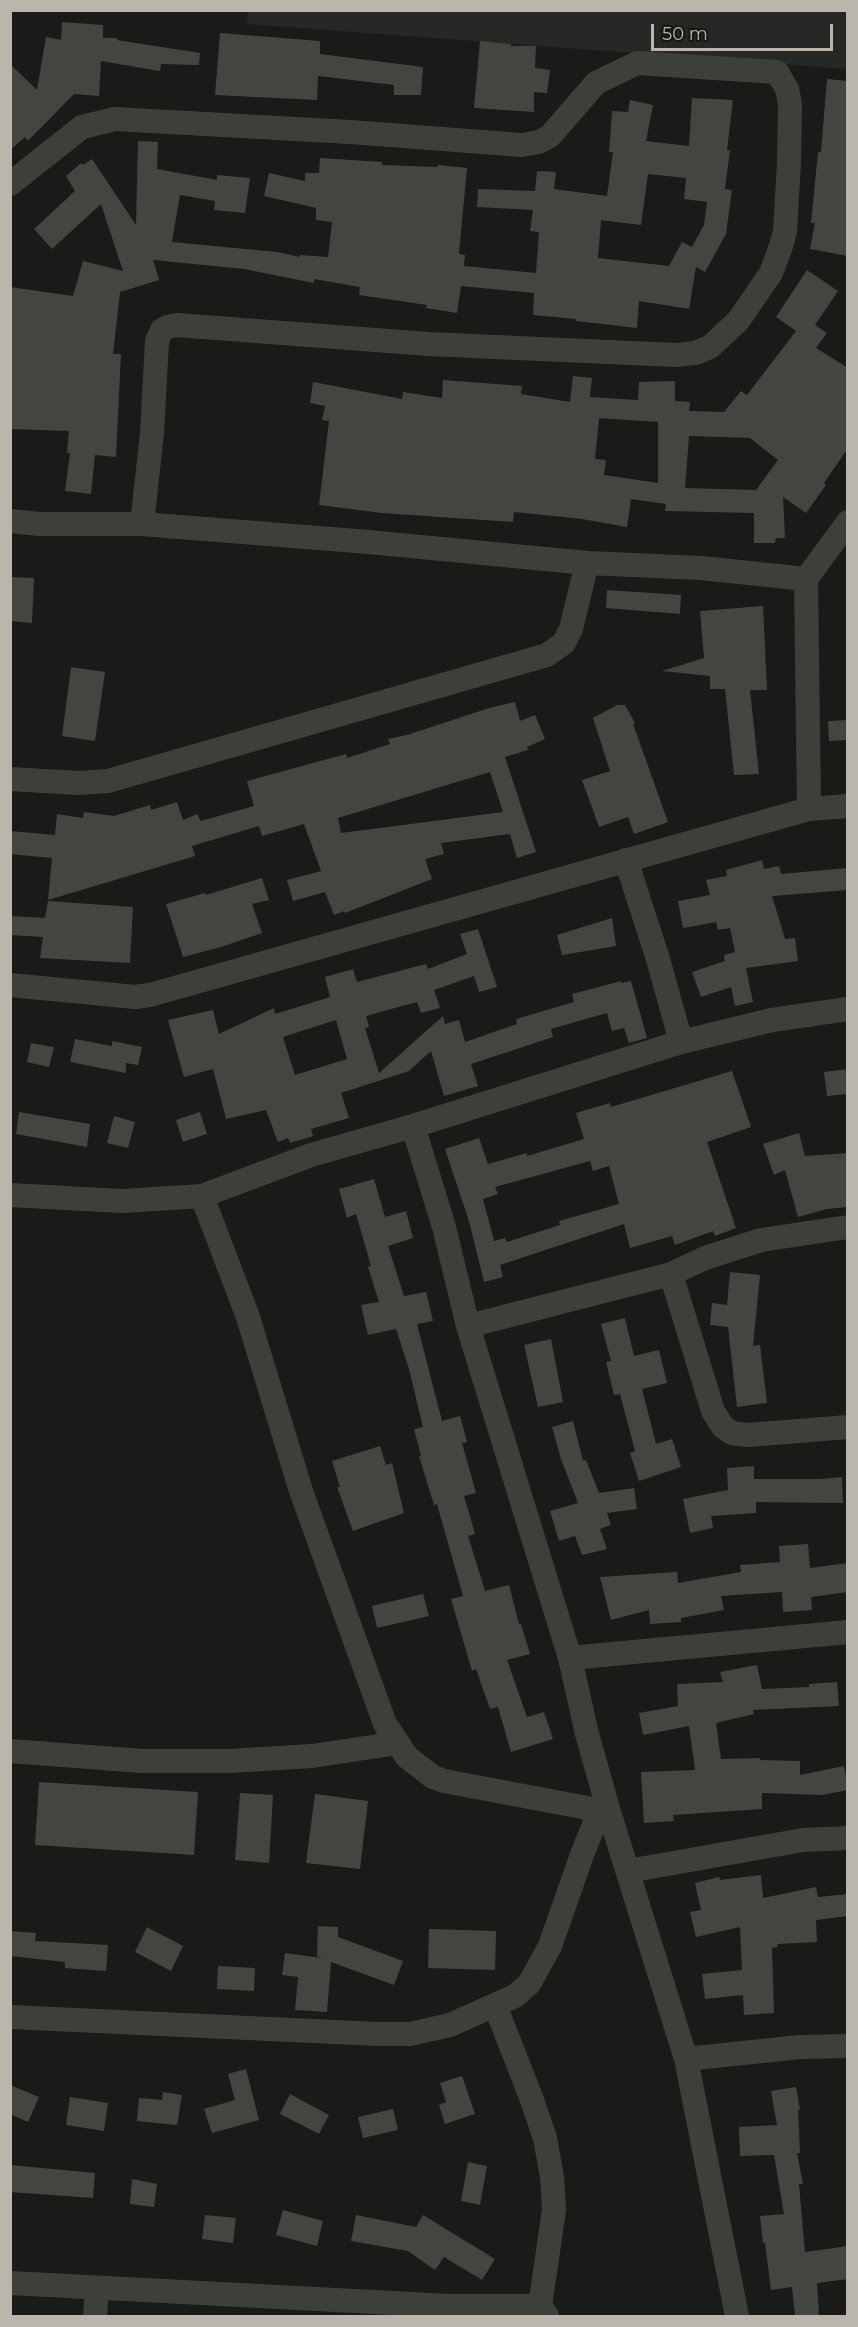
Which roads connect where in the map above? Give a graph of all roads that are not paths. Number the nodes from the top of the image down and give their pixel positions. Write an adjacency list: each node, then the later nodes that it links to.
1 (10, 184): 4 (street)
2 (10, 521): 4 (street)
3 (848, 522): 6 (street)
4 (142, 524): 5 (street)
5 (586, 563): 6 (street); 7 (street)
6 (806, 579): 9 (street)
7 (10, 779)
8 (848, 806): 9 (street)
9 (809, 809): 10 (street)
10 (626, 860): 11 (street); 13 (street)
11 (10, 986)
12 (848, 1009): 13 (street)
13 (681, 1042): 14 (street)
14 (413, 1126): 16 (street); 19 (street)
15 (10, 1195): 16 (street)
16 (202, 1196): 23 (street)
17 (848, 1227): 18 (street)
18 (671, 1274): 19 (street); 20 (street)
19 (468, 1326): 22 (street)
20 (848, 1427)
21 (848, 1632): 22 (street)
22 (570, 1658): 25 (street)
23 (398, 1743): 24 (street); 25 (street)
24 (10, 1751)
25 (605, 1811): 27 (street); 28 (street)
26 (848, 1838): 27 (street)
27 (628, 1871): 31 (street)
28 (495, 2005): 29 (street); 34 (street)
29 (10, 2017)
30 (848, 2046): 31 (street)
31 (686, 2059): 36 (street)
32 (10, 2283): 33 (street)
33 (97, 2288): 34 (street); 35 (street)
34 (544, 2311)
35 (95, 2316)
36 (737, 2316)

